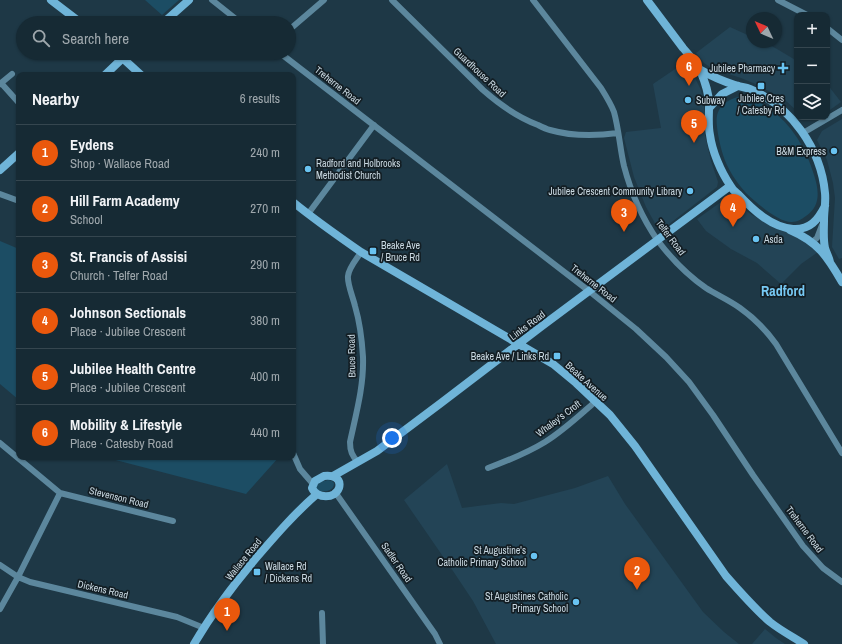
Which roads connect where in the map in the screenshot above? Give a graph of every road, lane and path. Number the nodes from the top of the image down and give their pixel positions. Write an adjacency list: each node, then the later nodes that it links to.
1 (51, 0): 10 (street)
2 (189, 0): 11 (street)
3 (212, 0): 12 (street)
4 (324, 0): 13 (street)
5 (392, 0): 29 (street, Guardhouse Road)
6 (533, 0): 29 (street, Telfer Road)
7 (647, 0): 19 (street)
8 (778, 0): 9 (street)
9 (801, 12)
10 (72, 16)
11 (171, 16)
12 (232, 16)
13 (296, 24)
14 (830, 30): 15 (street)
15 (842, 40)
16 (118, 60): 20 (street)
17 (127, 60): 21 (street)
18 (289, 60): 28 (street, Treherne Road)
19 (699, 69): 24 (street); 26 (street)
20 (108, 72)
21 (138, 72)
22 (12, 74): 23 (street)
23 (1, 83): 25 (street)
24 (738, 86): 26 (street); 30 (street)
25 (16, 100)
26 (710, 107): 33 (street)
27 (842, 110): 30 (street)
28 (374, 125): 38 (street); 46 (street, Treherne Road)
29 (618, 133): 41 (street, Telfer Road)
30 (803, 133): 37 (street)
31 (16, 156): 32 (street)
32 (0, 170)
33 (730, 186): 40 (street); 41 (street, Links Road)
34 (0, 194): 35 (street)
35 (16, 200)
36 (296, 204): 38 (street, Beake Avenue)
37 (825, 206): 39 (street); 40 (street)
38 (308, 214): 43 (street, Beake Avenue)
39 (824, 219): 42 (street); 44 (street)
40 (785, 228): 42 (street)
41 (658, 240): 46 (street, Links Road); 50 (street, Telfer Road)
42 (812, 242): 44 (street)
43 (361, 252): 47 (street, Beake Avenue); 54 (street, Bruce Road)
44 (830, 262): 45 (street)
45 (842, 282)
46 (589, 291): 47 (street, Links Road); 64 (street, Treherne Road)
47 (519, 344): 48 (street, Beake Avenue); 54 (street, Links Road)
48 (596, 401): 55 (street, Whaley's Croft); 71 (street, Beake Avenue)
49 (0, 443): 51 (street, Stevenson Road)
50 (842, 453)
51 (16, 456)
52 (20, 460): 59 (street, Stevenson Road)
53 (296, 460): 57 (street)
54 (358, 462): 56 (street, Links Road)
55 (488, 468)
56 (333, 476): 57 (street); 58 (street)
57 (313, 484): 60 (street)
58 (335, 492): 60 (street); 70 (street, Sadler Road)
59 (60, 493): 61 (street, Stevenson Road); 63 (street)
60 (317, 494): 67 (street, Wallace Road)
61 (173, 521)
62 (0, 565): 63 (street, Dickens Road)
63 (18, 577): 65 (street); 67 (street, Dickens Road)
64 (842, 582)
65 (0, 609)
66 (322, 613): 69 (street)
67 (204, 628): 68 (street, Wallace Road)
68 (194, 644)
69 (323, 644)
70 (440, 644)
71 (804, 644)

